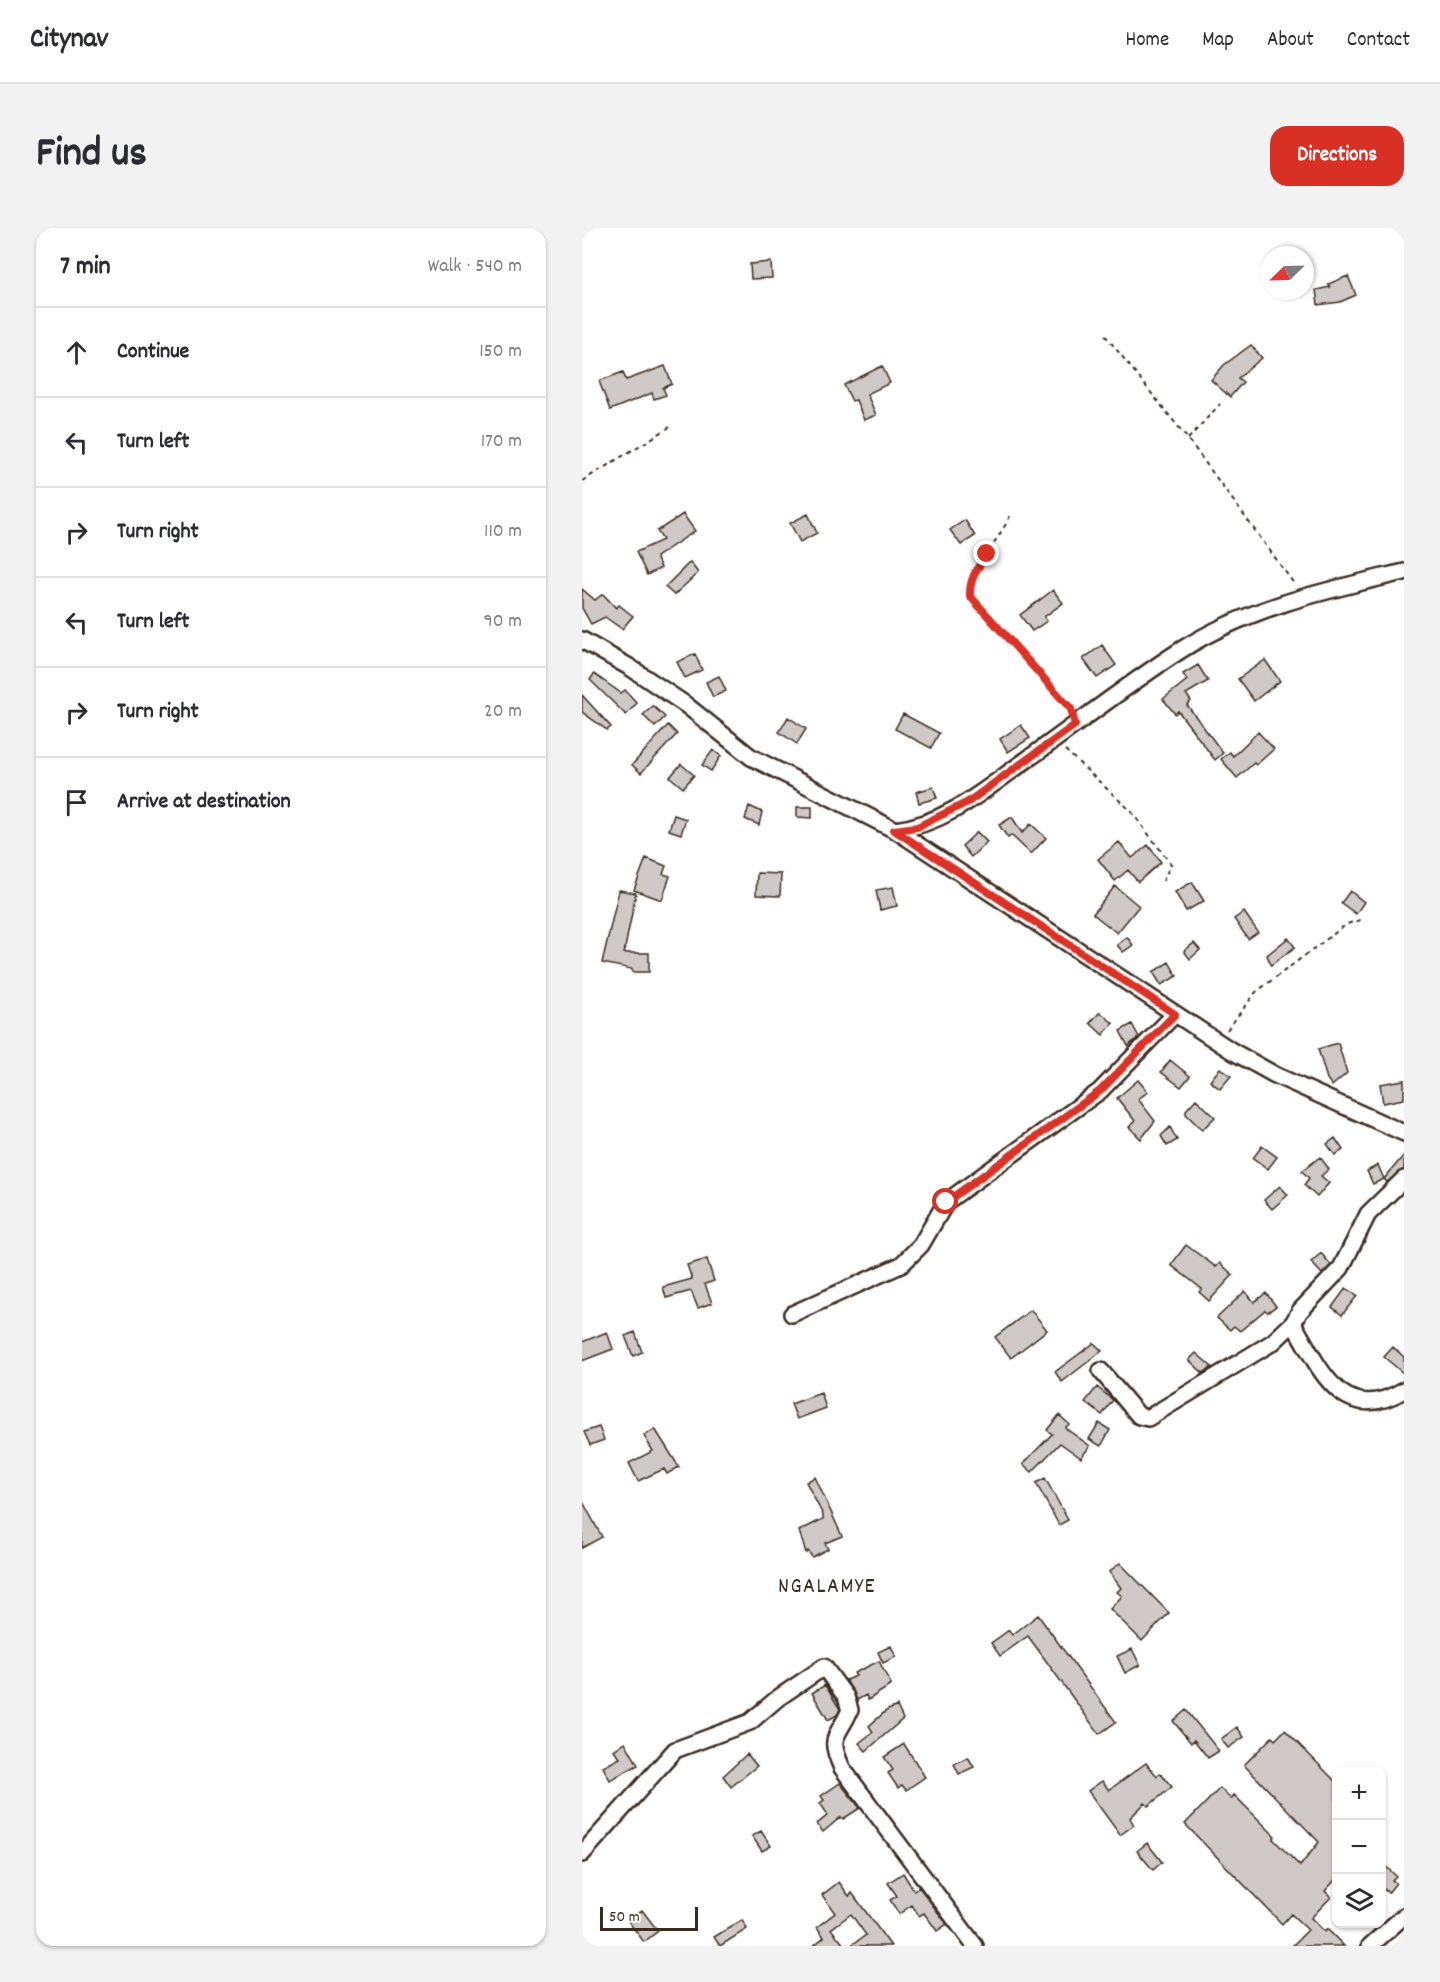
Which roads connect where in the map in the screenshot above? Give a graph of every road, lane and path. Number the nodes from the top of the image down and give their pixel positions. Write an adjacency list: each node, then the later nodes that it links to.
1 (1105, 335): 4 (path)
2 (1220, 404): 4 (path)
3 (670, 427): 5 (path)
4 (1188, 439): 8 (path)
5 (582, 481)
6 (1010, 516): 10 (path)
7 (1404, 572): 8 (street)
8 (1298, 600): 10 (street)
9 (582, 640): 12 (street)
10 (1075, 725): 11 (street)
11 (1054, 740): 12 (street); 13 (path)
12 (894, 830): 15 (street)
13 (1163, 881)
14 (1364, 919): 16 (path)
15 (1175, 1014): 16 (street); 19 (street)
16 (1218, 1042): 17 (street)
17 (1404, 1132)
18 (1404, 1179): 20 (street)
19 (792, 1314)
20 (1293, 1323): 21 (street); 22 (street)
21 (1101, 1371)
22 (1404, 1390)
23 (582, 1854): 25 (street)
24 (1404, 1916): 26 (street)
25 (975, 1946)
26 (1370, 1946)

